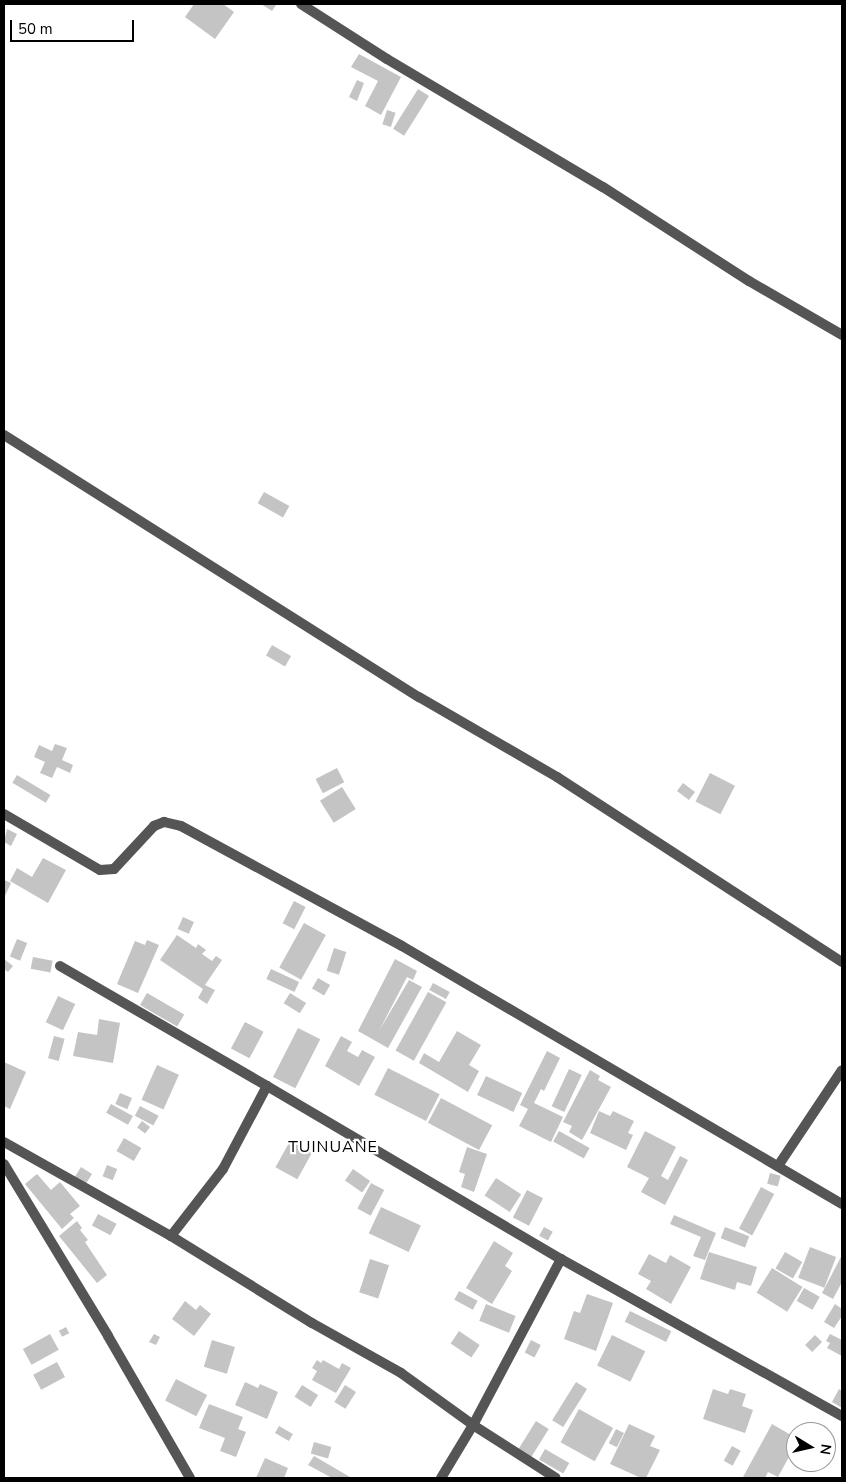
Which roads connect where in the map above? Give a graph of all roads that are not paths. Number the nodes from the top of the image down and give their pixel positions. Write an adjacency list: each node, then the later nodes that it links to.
1 (301, 4): 2 (street)
2 (842, 336)
3 (4, 435): 5 (street)
4 (4, 816): 11 (street)
5 (842, 962)
6 (60, 966): 8 (street)
7 (842, 1070): 11 (street)
8 (267, 1086): 13 (street); 14 (street)
9 (4, 1142): 13 (street)
10 (4, 1164): 17 (street)
11 (778, 1166): 12 (street)
12 (842, 1204)
13 (171, 1236): 16 (street)
14 (561, 1259): 15 (street); 16 (street)
15 (842, 1416)
16 (473, 1425): 18 (street); 19 (street)
17 (190, 1478)
18 (441, 1478)
19 (556, 1478)

